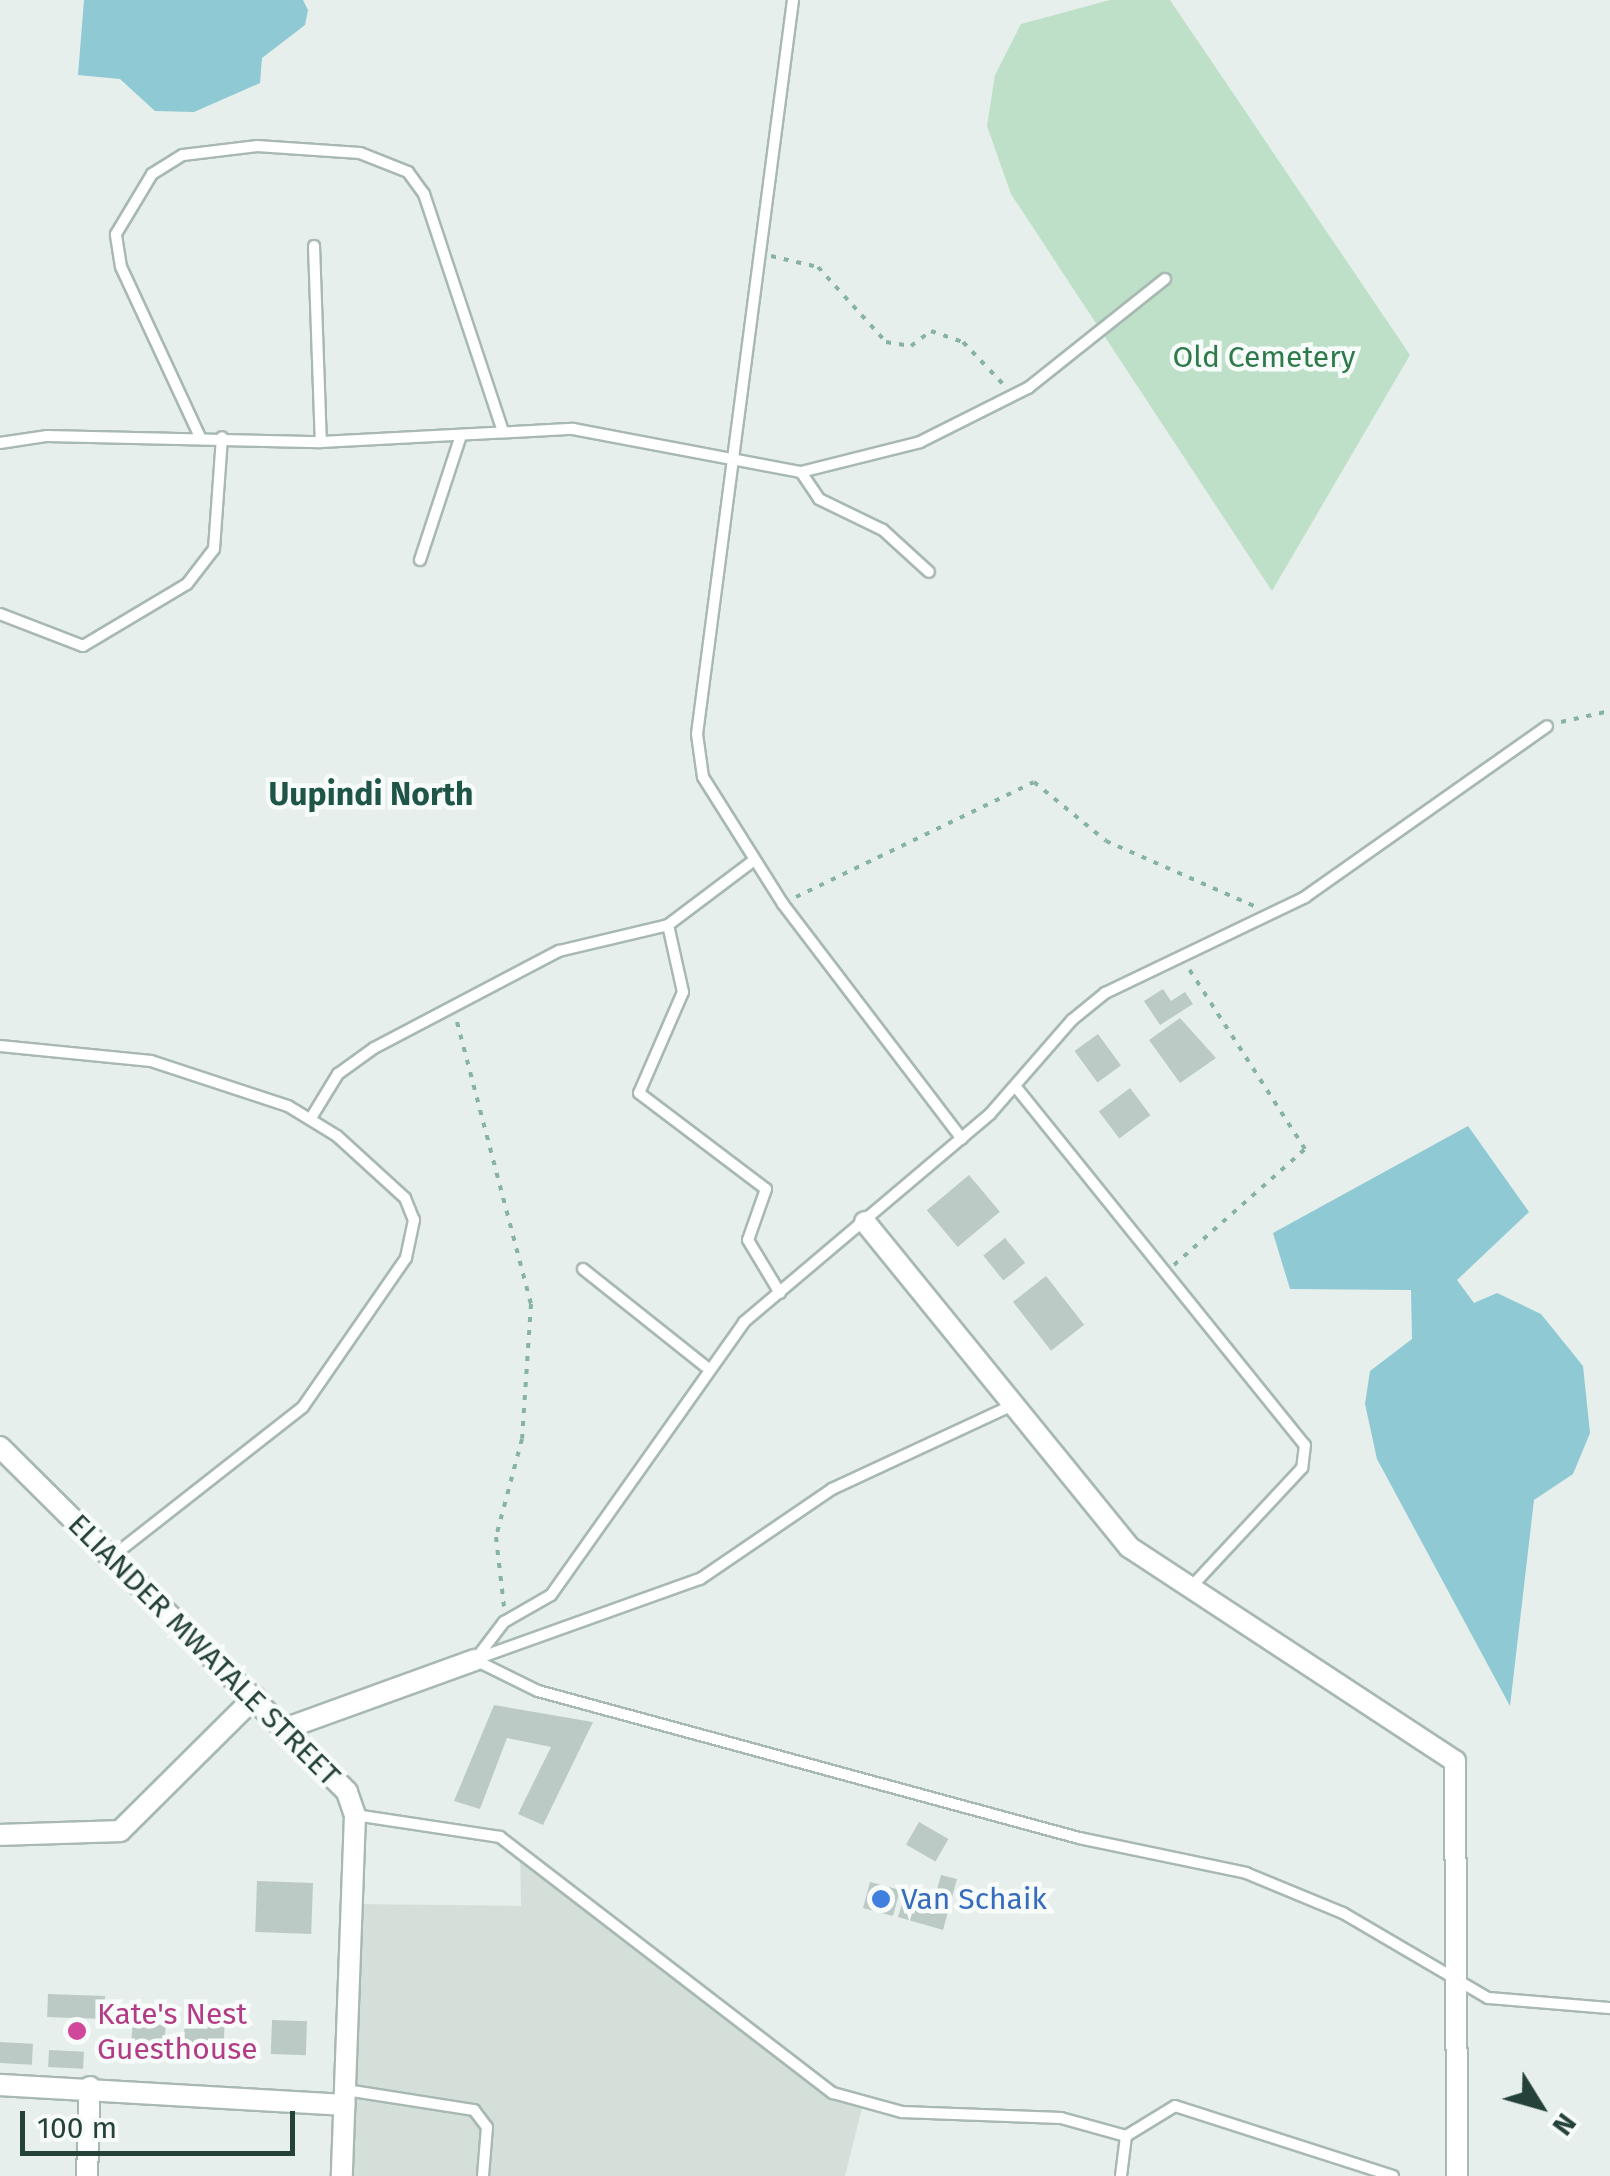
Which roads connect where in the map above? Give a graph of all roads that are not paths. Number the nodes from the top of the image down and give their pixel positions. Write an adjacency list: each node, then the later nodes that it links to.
1 (792, 0): 10 (lane)
2 (314, 246): 8 (lane)
3 (1166, 279): 11 (lane)
4 (504, 432): 5 (lane); 7 (lane); 10 (lane)
5 (200, 437): 6 (lane); 9 (lane)
6 (222, 437): 8 (lane); 14 (lane)
7 (460, 438): 8 (lane); 12 (lane)
8 (321, 442)
9 (0, 443)
10 (730, 452): 11 (lane); 16 (lane)
11 (801, 472): 13 (lane)
12 (420, 560)
13 (928, 572)
14 (0, 614)
15 (1547, 726): 19 (lane)
16 (753, 861): 17 (lane); 21 (lane)
17 (668, 925): 20 (lane); 24 (lane)
18 (0, 1046): 20 (lane)
19 (1016, 1086): 21 (lane); 29 (lane)
20 (311, 1118): 28 (lane)
21 (962, 1139): 22 (lane)
22 (864, 1222): 24 (lane); 26 (street)
23 (582, 1269): 25 (lane)
24 (780, 1294): 25 (lane)
25 (705, 1366): 30 (lane)
26 (1009, 1406): 29 (street); 30 (lane)
27 (0, 1447): 28 (street, ELIANDER MWATALE STREET)
28 (112, 1557): 31 (street, ELIANDER MWATALE STREET)
29 (1190, 1589): 35 (street)
30 (476, 1660): 32 (street); 35 (lane)
31 (255, 1698): 32 (street, ELIANDER MWATALE STREET); 34 (street)
32 (287, 1728): 33 (street, ELIANDER MWATALE STREET)
33 (355, 1814): 39 (street, ELIANDER MWATALE STREET); 40 (lane)
34 (0, 1835)
35 (1458, 1987): 36 (lane); 46 (street)
36 (1610, 2008)
37 (0, 2085): 38 (street)
38 (90, 2088): 39 (street); 41 (street)
39 (345, 2098): 42 (street, ELIANDER MWATALE STREET); 43 (lane)
40 (1126, 2136): 44 (lane); 45 (lane)
41 (87, 2176)
42 (342, 2176)
43 (483, 2176)
44 (1121, 2176)
45 (1394, 2176)
46 (1457, 2176)

